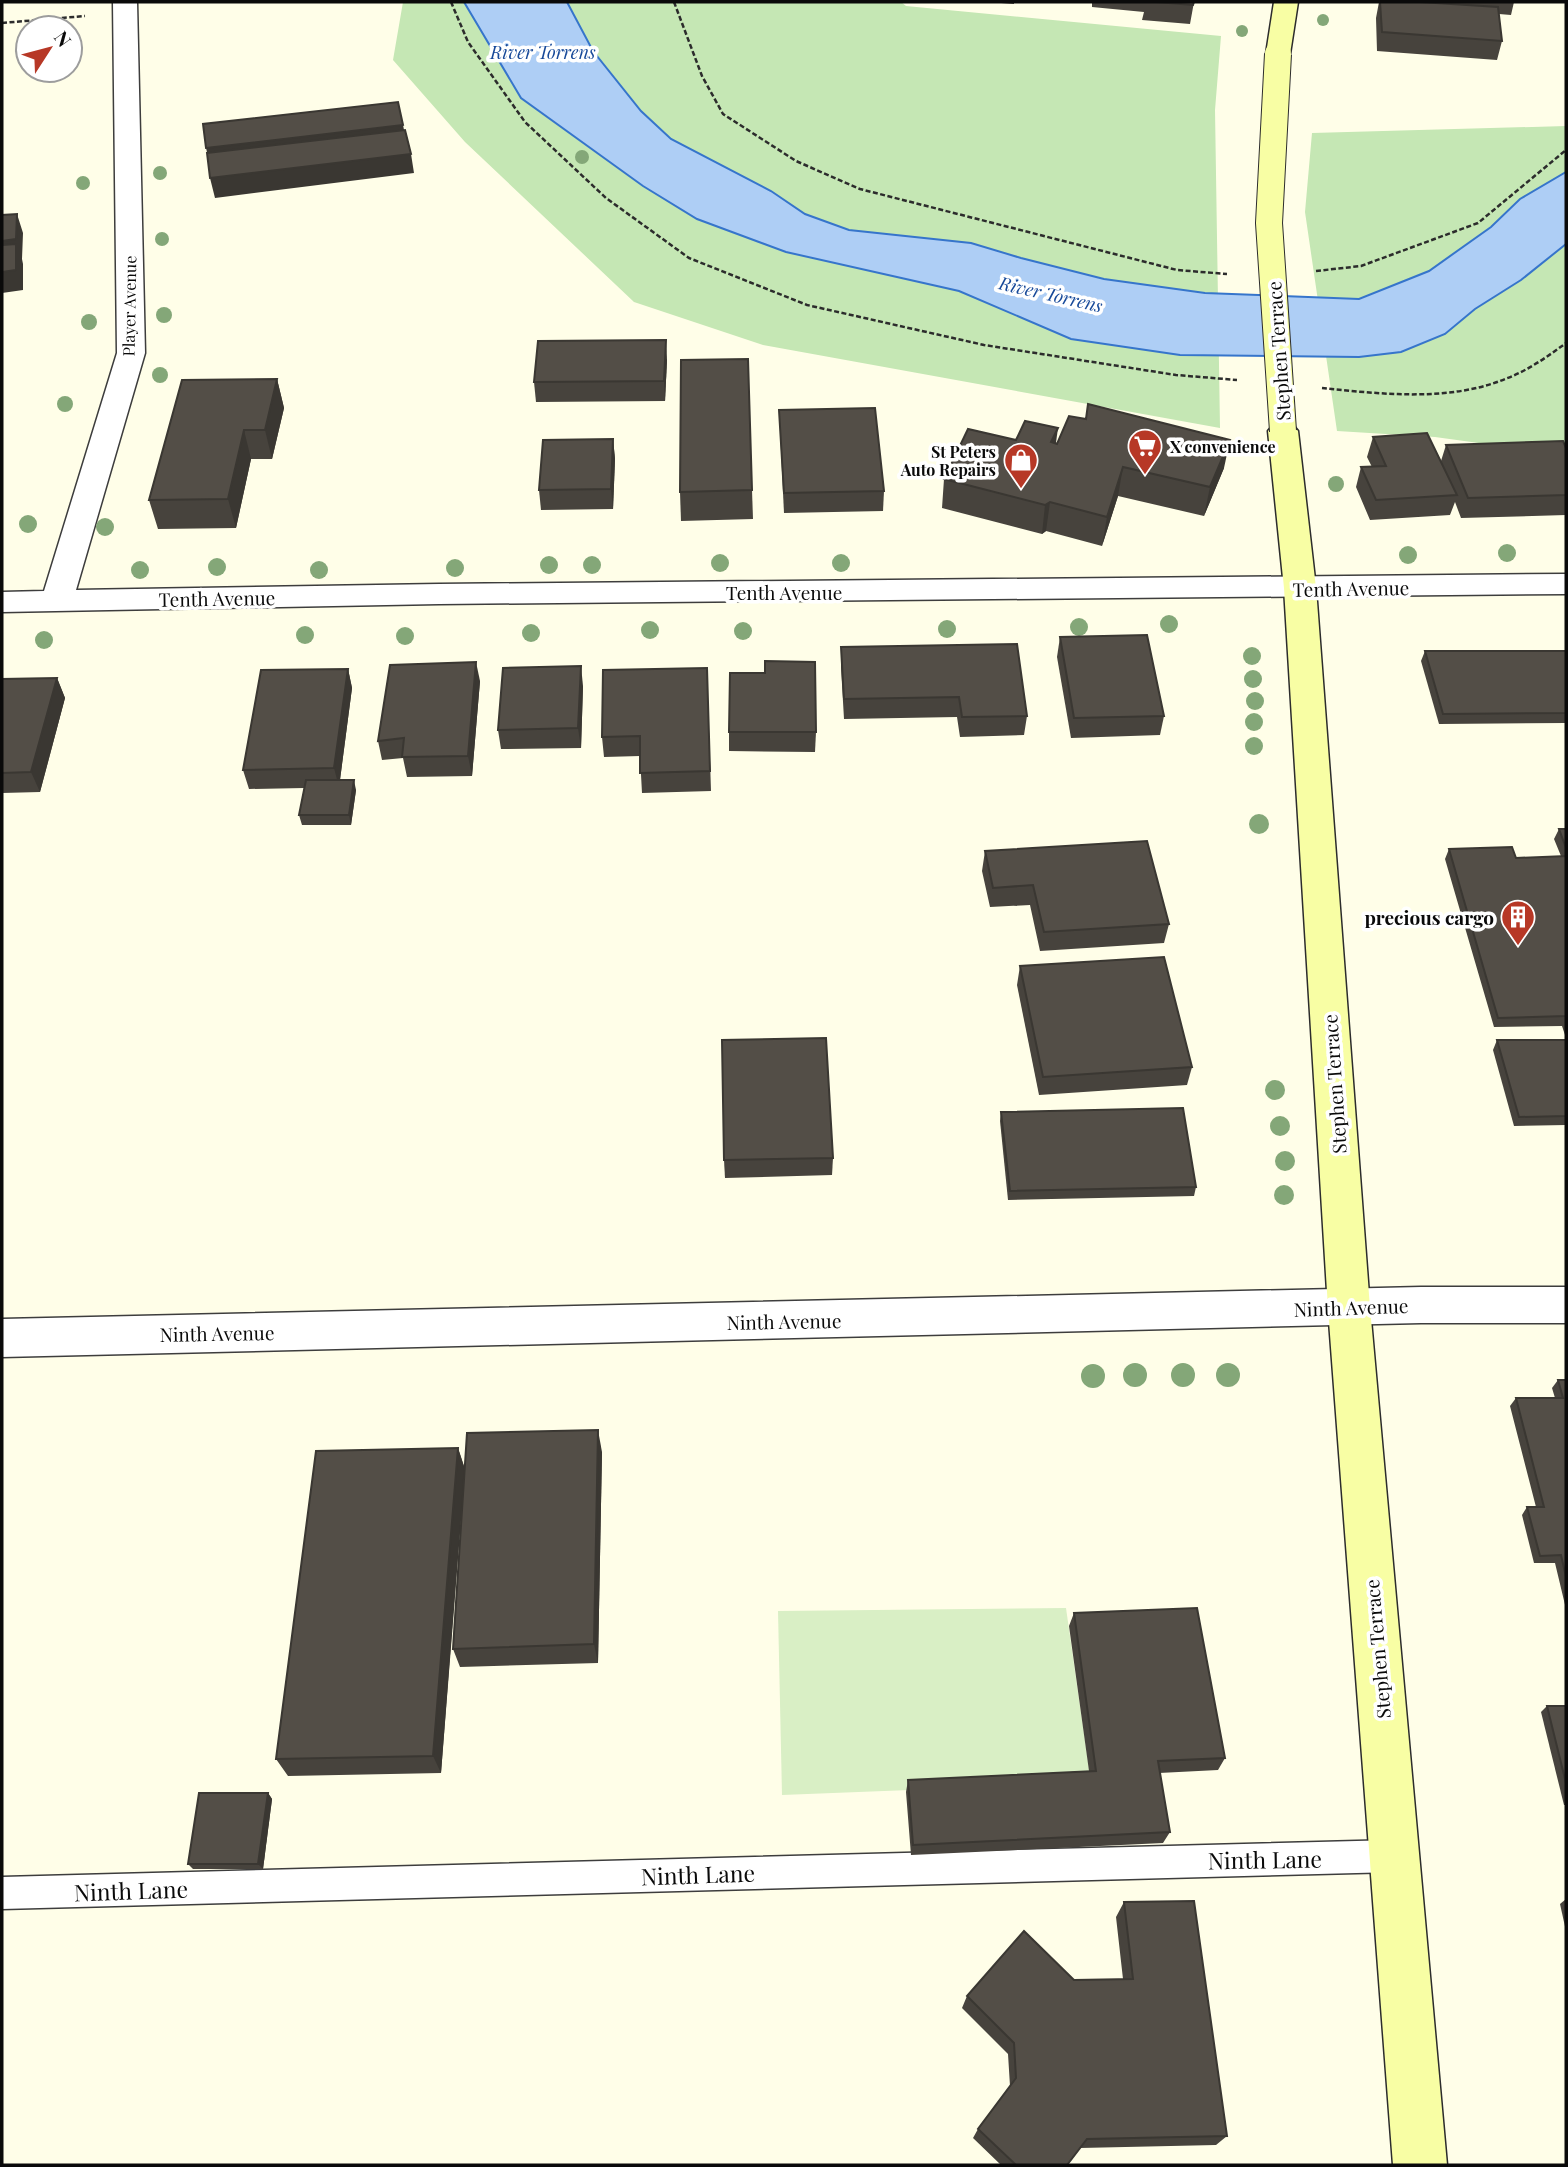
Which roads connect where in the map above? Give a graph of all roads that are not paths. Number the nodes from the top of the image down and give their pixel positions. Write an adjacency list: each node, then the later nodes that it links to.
1 (1286, 2): 4 (main road, Stephen Terrace, bridge)
2 (125, 8): 5 (street, Player Avenue)
3 (1566, 584): 4 (street, Tenth Avenue)
4 (1300, 589): 5 (street, Tenth Avenue); 8 (main road, Stephen Terrace)
5 (57, 600): 6 (street, Tenth Avenue)
6 (2, 602)
7 (1566, 1305): 8 (street, Ninth Avenue)
8 (1349, 1308): 9 (street, Ninth Avenue); 10 (main road, Stephen Terrace)
9 (2, 1338)
10 (1395, 1856): 11 (lane, Ninth Lane); 12 (main road, Stephen Terrace)
11 (2, 1893)
12 (1420, 2165)

